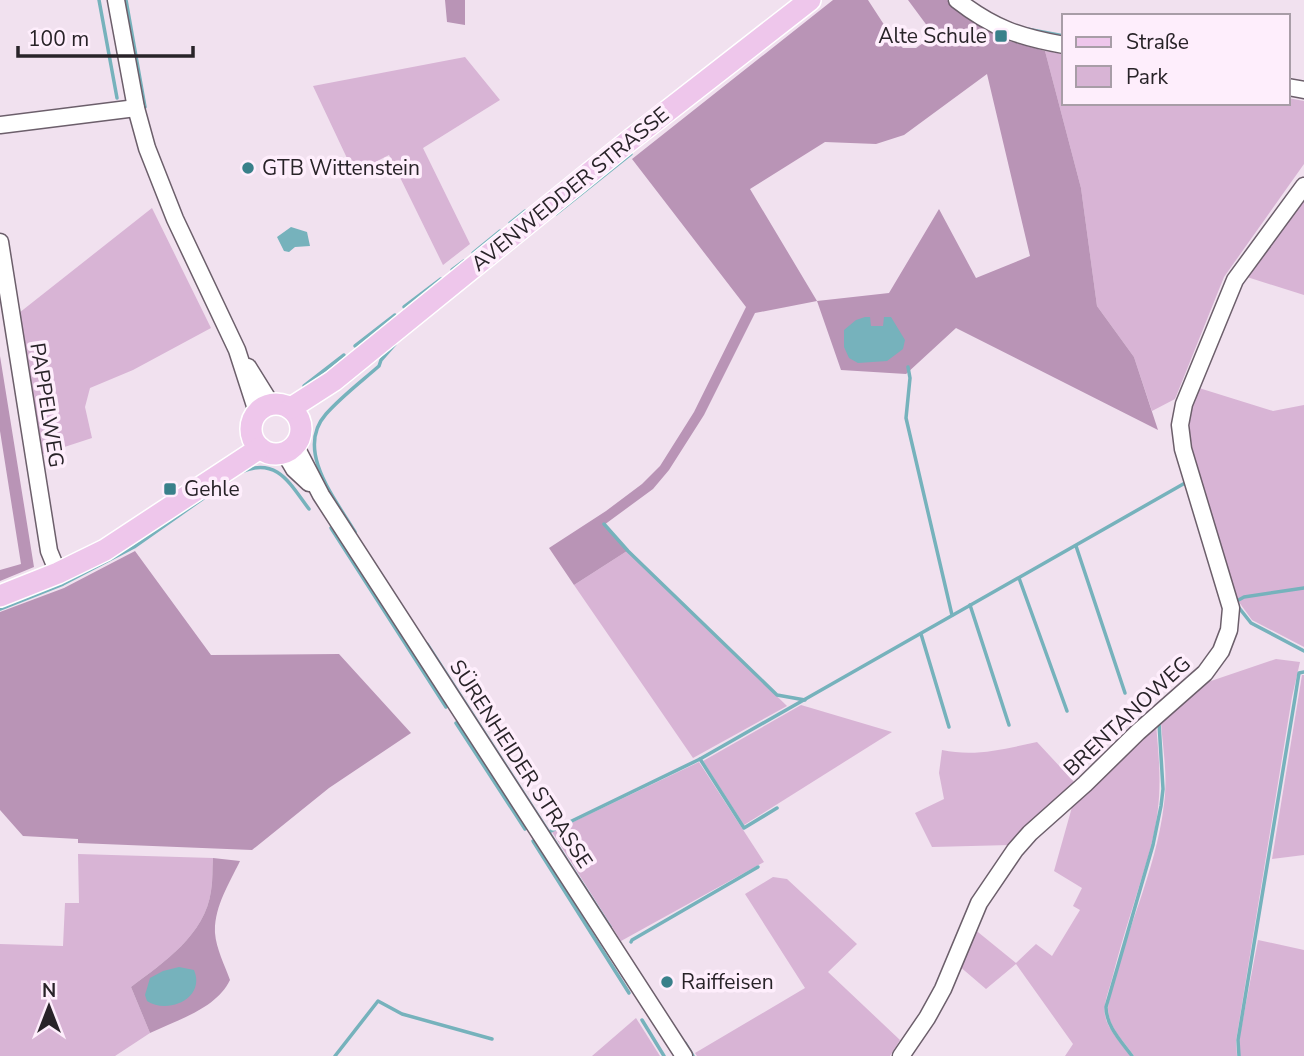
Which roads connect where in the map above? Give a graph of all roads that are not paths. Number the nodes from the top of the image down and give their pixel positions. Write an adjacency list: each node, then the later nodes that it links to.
1 (116, 0): 5 (street)
2 (810, 0): 9 (main road, AVENWEDDER STRASSE)
3 (957, 0): 4 (street)
4 (1062, 44)
5 (136, 108): 6 (street); 9 (street)
6 (0, 125)
7 (1304, 186): 15 (street, BRENTANOWEG)
8 (0, 242): 12 (street, PAPPELWEG)
9 (280, 411): 10 (main road); 11 (main road)
10 (256, 442): 11 (main road); 12 (main road)
11 (289, 449): 14 (street, SÜRENHEIDER STRASSE)
12 (58, 573): 13 (main road)
13 (0, 596)
14 (684, 1056)
15 (901, 1056)

